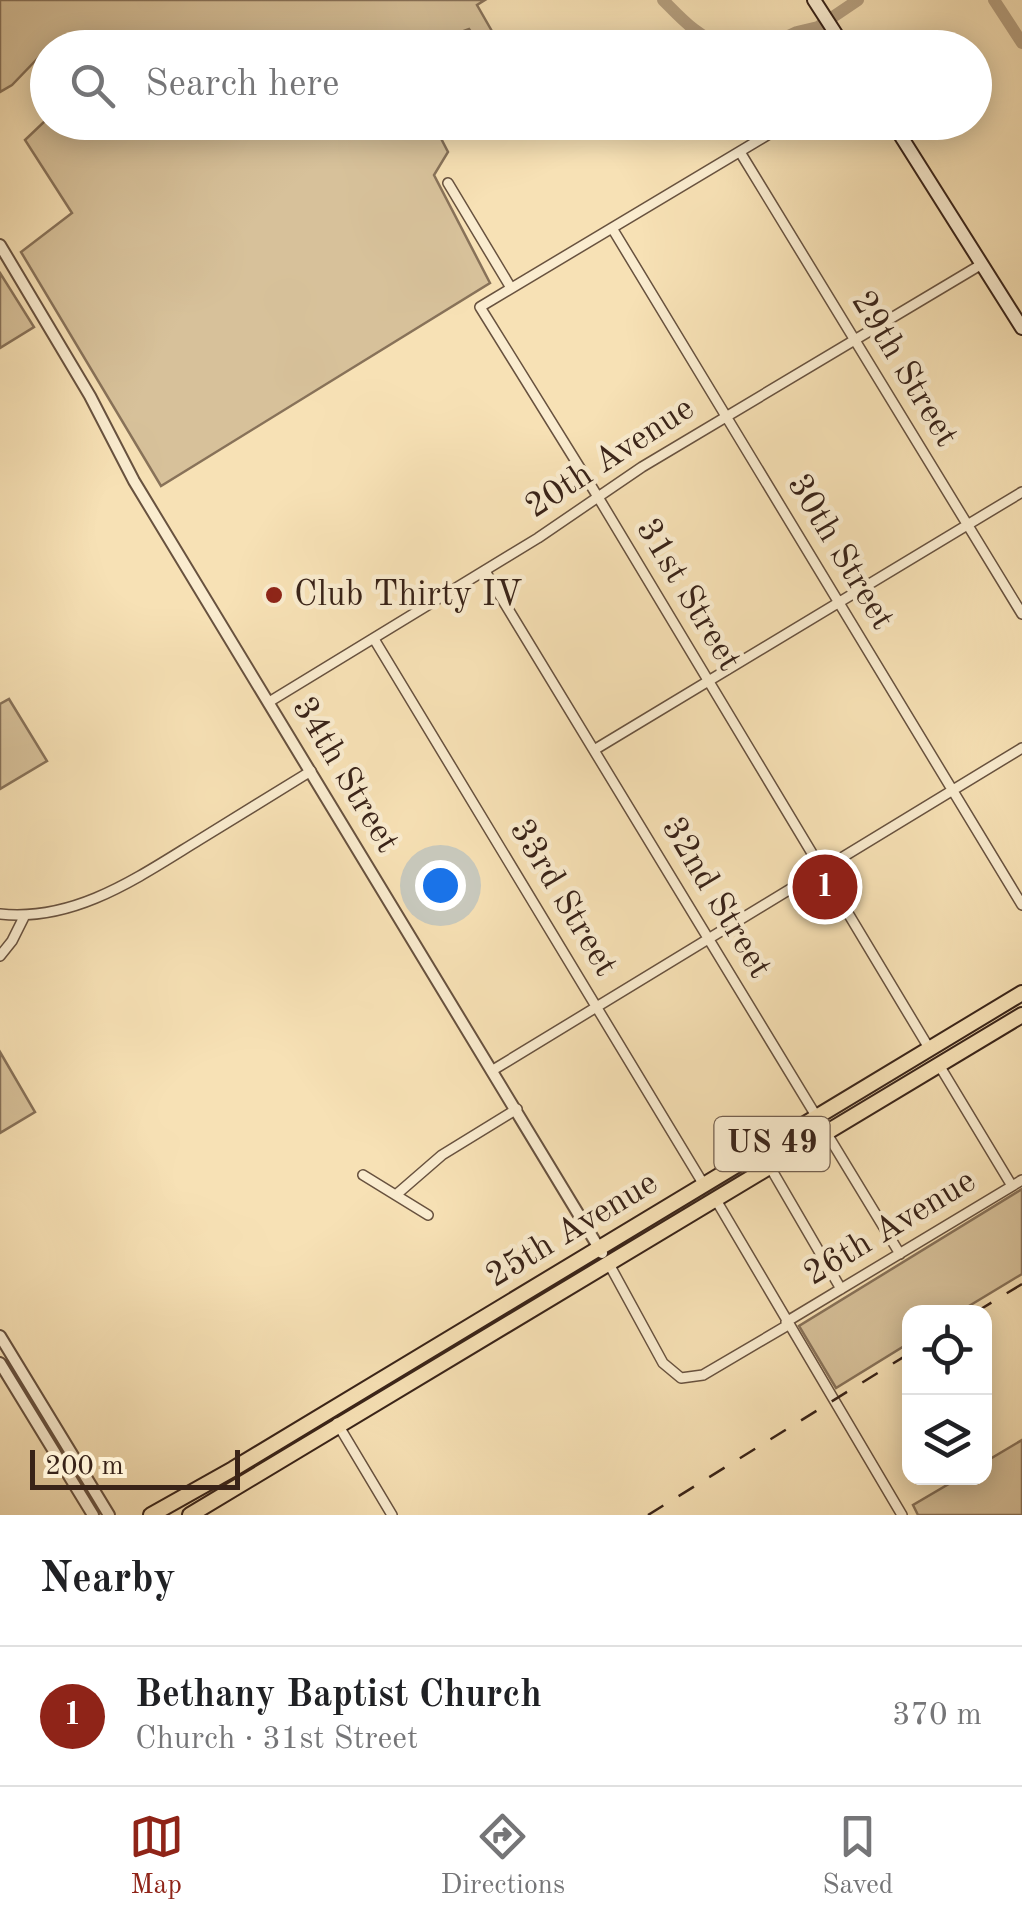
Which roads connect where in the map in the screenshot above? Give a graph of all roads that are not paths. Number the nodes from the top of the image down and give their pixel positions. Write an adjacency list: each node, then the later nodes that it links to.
1 (817, 3): 2 (main road)
2 (834, 30)
3 (759, 140): 5 (street)
4 (903, 140): 9 (main road)
5 (740, 152): 7 (street); 12 (street, 29th Street)
6 (448, 183): 10 (street)
7 (612, 228): 10 (street); 13 (street, 30th Street)
8 (0, 245): 22 (street, 34th Street)
9 (982, 264): 11 (main road); 12 (street, 20th Avenue)
10 (511, 288): 15 (street, 31st Street)
11 (1022, 328)
12 (854, 340): 13 (street, 20th Avenue); 16 (street, 29th Street)
13 (725, 416): 15 (street, 20th Avenue); 18 (street, 30th Street)
14 (1022, 492): 16 (street)
15 (598, 497): 17 (street, 20th Avenue); 21 (street, 31st Street)
16 (968, 526): 18 (street); 19 (street, 29th Street)
17 (485, 571): 20 (street, 20th Avenue); 23 (street, 32nd Street)
18 (839, 603): 21 (street); 26 (street, 30th Street)
19 (1022, 614)
20 (374, 640): 22 (street, 20th Avenue); 34 (street, 33rd Street)
21 (708, 682): 23 (street); 27 (street, 31st Street)
22 (269, 702): 25 (street, 34th Street)
23 (594, 750): 31 (street, 32nd Street)
24 (1020, 753): 26 (street)
25 (310, 771): 30 (street); 38 (street, 34th Street)
26 (952, 790): 27 (street); 28 (street, 30th Street)
27 (822, 870): 31 (street); 36 (street, 31st Street)
28 (1022, 905)
29 (0, 914): 30 (street)
30 (24, 917): 32 (street)
31 (709, 939): 34 (street); 40 (street, 32nd Street)
32 (0, 956)
33 (1022, 993): 36 (main road, 25th Avenue / US 49)
34 (596, 1007): 38 (street); 45 (street, 33rd Street)
35 (1022, 1014): 37 (main road, 25th Avenue / US 49)
36 (929, 1048): 40 (main road, 25th Avenue / US 49)
37 (939, 1065): 41 (main road, 25th Avenue / US 49); 44 (street)
38 (493, 1070): 39 (street, 34th Street)
39 (517, 1109): 46 (street); 49 (street, 34th Street)
40 (817, 1117): 41 (street, 32nd Street); 45 (main road, 25th Avenue / US 49)
41 (826, 1133): 42 (main road, 25th Avenue / US 49); 50 (street, 32nd Street)
42 (770, 1167): 47 (main road, 25th Avenue / US 49); 52 (street)
43 (363, 1175): 46 (street)
44 (1017, 1183): 50 (street, 26th Avenue)
45 (704, 1185): 49 (main road, 25th Avenue / US 49)
46 (397, 1194): 48 (street)
47 (716, 1200): 51 (main road, 25th Avenue / US 49); 53 (street)
48 (428, 1215)
49 (600, 1248): 51 (street, 34th Street); 57 (main road, 25th Avenue / US 49)
50 (900, 1254): 52 (street, 26th Avenue)
51 (609, 1264): 56 (street, 34th Street); 58 (main road, 25th Avenue / US 49)
52 (841, 1289): 53 (street, 26th Avenue)
53 (787, 1324): 56 (street, 26th Avenue); 66 (street)
54 (0, 1336): 62 (street)
55 (0, 1363): 61 (street)
56 (681, 1378)
57 (329, 1411): 58 (street); 59 (main road, 25th Avenue / US 49)
58 (339, 1428): 60 (main road, 25th Avenue / US 49); 65 (street)
59 (233, 1469): 60 (main road); 63 (main road, 25th Avenue / US 49)
60 (242, 1485): 64 (main road, 25th Avenue / US 49)
61 (93, 1515)
62 (109, 1515)
63 (151, 1515)
64 (190, 1515)
65 (392, 1515)
66 (902, 1515)

